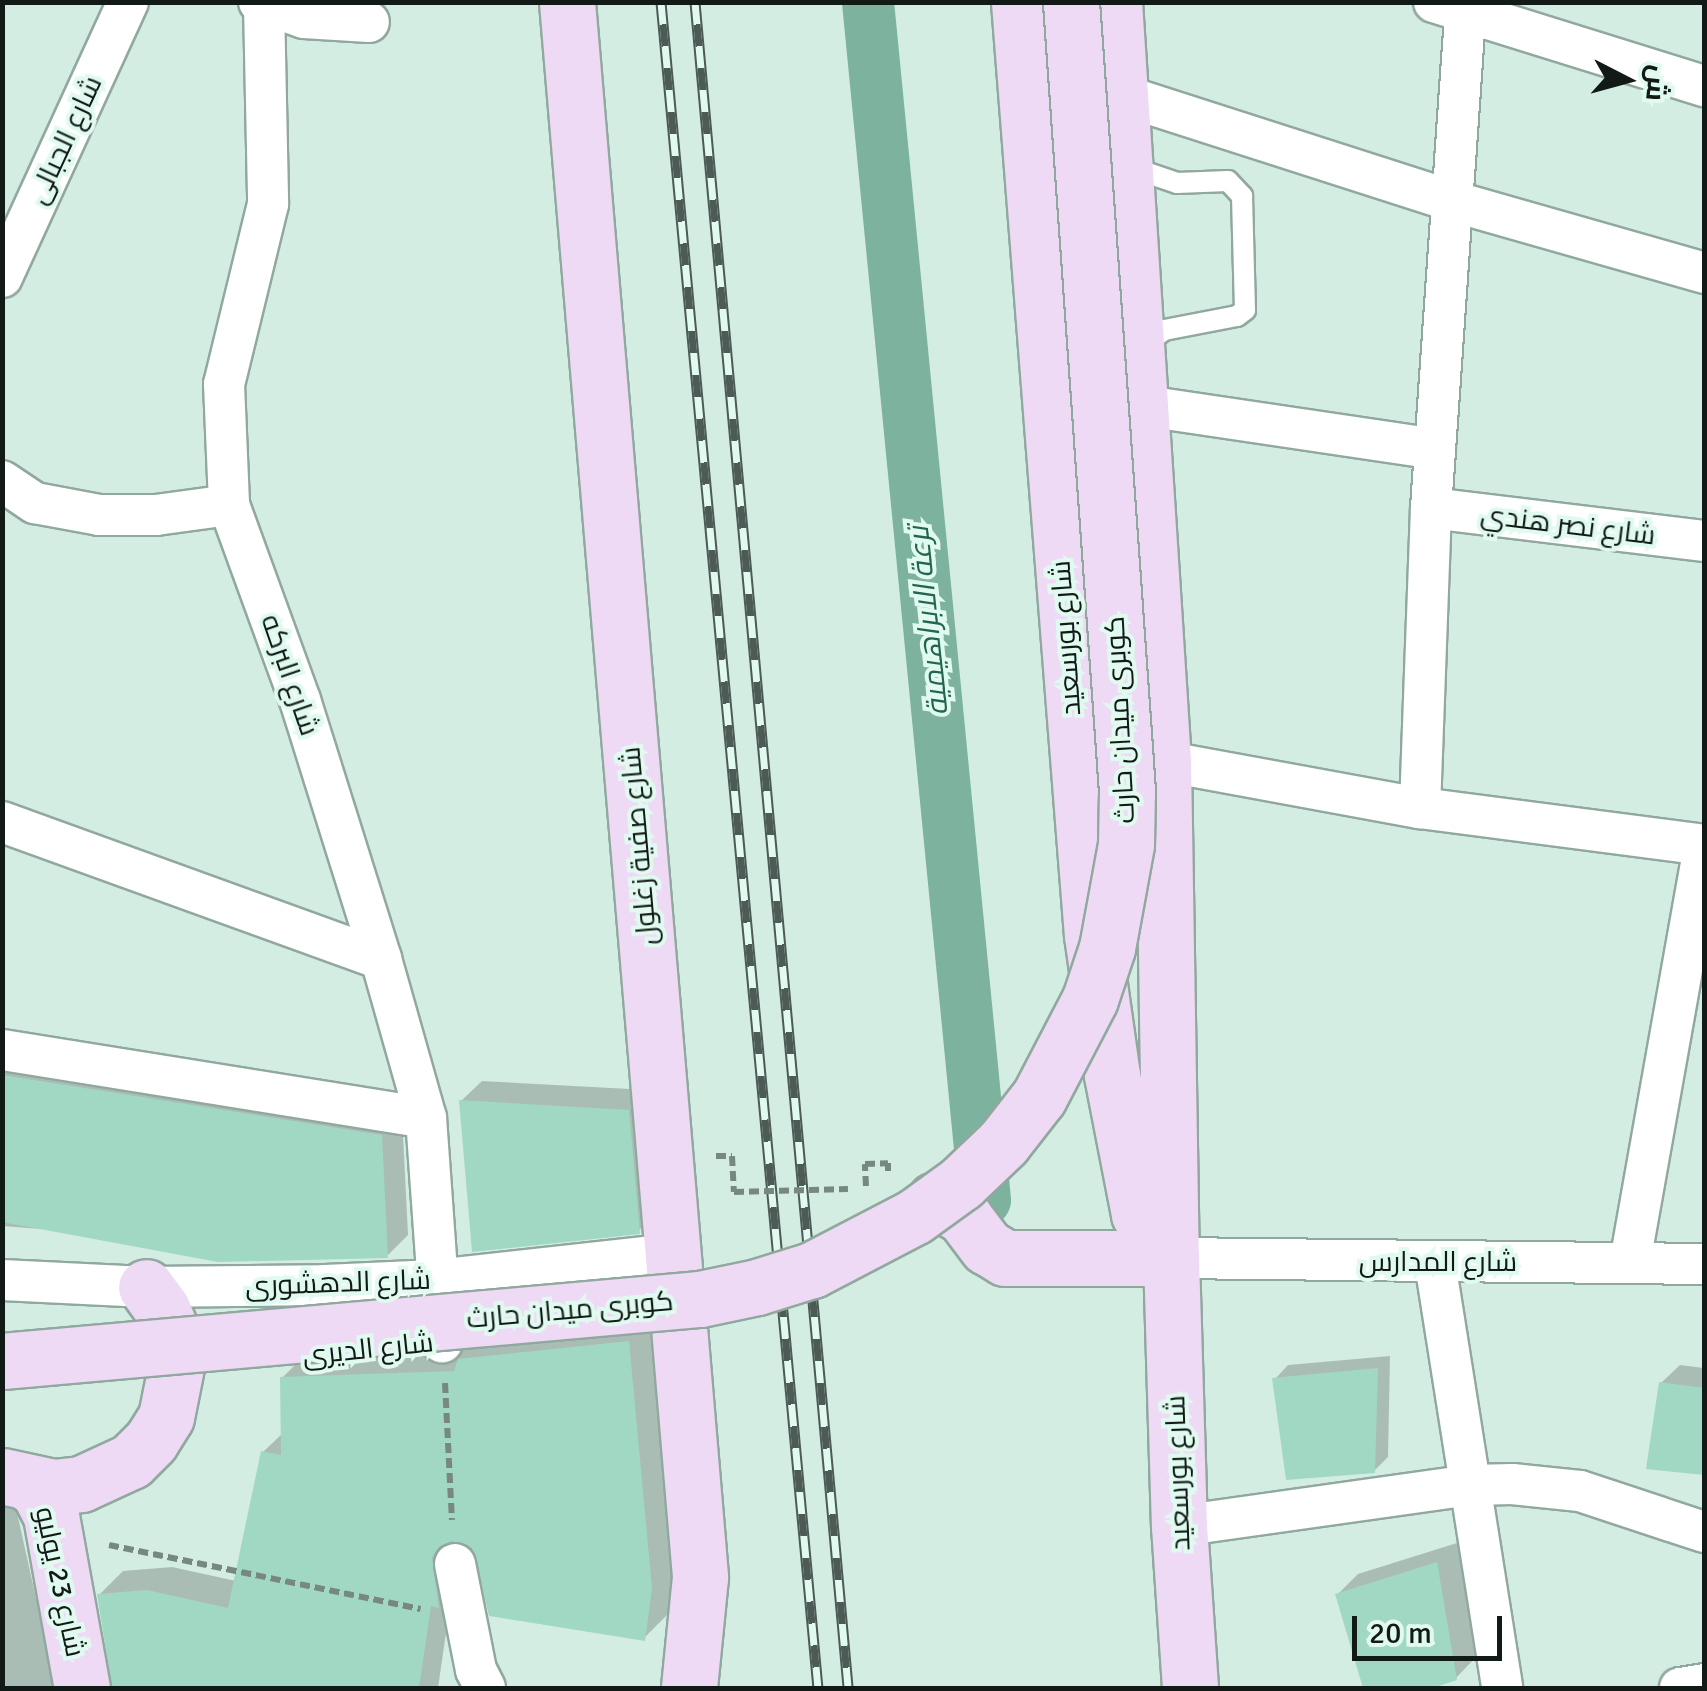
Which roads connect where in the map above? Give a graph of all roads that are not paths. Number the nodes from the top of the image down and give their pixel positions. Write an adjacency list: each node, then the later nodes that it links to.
1 (128, 2): 15 (street, شارع الجبالى)
2 (567, 2): 30 (main road, شارع صفية زغلول)
3 (1019, 2): 9 (main road, شارع بورسعيد)
4 (1071, 2): 40 (main road, كوبرى ميدان حارث, bridge)
5 (1114, 2): 11 (main road, شارع بورسعيد)
6 (261, 4): 8 (street); 19 (street, شارع البركه)
7 (1455, 6): 10 (street); 13 (street)
8 (369, 22)
9 (1024, 82): 11 (main road); 31 (main road, شارع بورسعيد)
10 (1704, 86)
11 (1120, 94): 12 (main road, شارع بورسعيد); 13 (street)
12 (1123, 164): 16 (main road, شارع بورسعيد); 16 (lane)
13 (1452, 201): 14 (street); 17 (street)
14 (1704, 273)
15 (2, 277)
16 (1137, 380): 17 (street); 22 (main road, شارع بورسعيد)
17 (1435, 449): 20 (street)
18 (2, 481): 19 (street)
19 (228, 505): 26 (street, شارع البركه)
20 (1431, 508): 21 (street, شارع نصر هندي); 23 (street)
21 (1704, 542)
22 (1163, 761): 23 (street); 31 (main road, شارع بورسعيد)
23 (1420, 808): 25 (street)
24 (2, 822): 26 (street)
25 (1704, 847): 32 (street)
26 (382, 958): 28 (street, شارع البركه)
27 (2, 1050): 28 (street)
28 (426, 1118): 36 (street, شارع البركه)
29 (935, 1200): 31 (main road)
30 (673, 1254): 36 (street, شارع الدهشورى); 38 (main road, شارع صفية زغلول)
31 (1171, 1258): 33 (street, شارع المدارس); 44 (main road, شارع بورسعيد)
32 (1630, 1262): 33 (street, شارع المدارس); 34 (street, شارع المدارس)
33 (1436, 1263): 43 (street)
34 (1704, 1264)
35 (2, 1280): 37 (street, شارع الدهشورى)
36 (436, 1280): 37 (street, شارع الدهشورى); 39 (street, شارع البركه)
37 (146, 1287): 41 (main road)
38 (679, 1319): 39 (street, شارع الديرى); 47 (main road, شارع صفية زغلول)
39 (442, 1342): 41 (street, شارع الديرى)
40 (2, 1361)
41 (177, 1369): 42 (main road)
42 (14, 1479): 49 (main road, شارع 23 يوليو)
43 (1472, 1485): 44 (street); 45 (street); 54 (street)
44 (1179, 1526): 53 (main road, شارع بورسعيد)
45 (1704, 1532)
46 (455, 1564): 50 (street)
47 (698, 1631): 51 (street); 52 (main road, شارع صفية زغلول)
48 (1704, 1684): 55 (street)
49 (82, 1688)
50 (486, 1688)
51 (660, 1688)
52 (688, 1688)
53 (1190, 1688)
54 (1502, 1688)
55 (1680, 1688)

